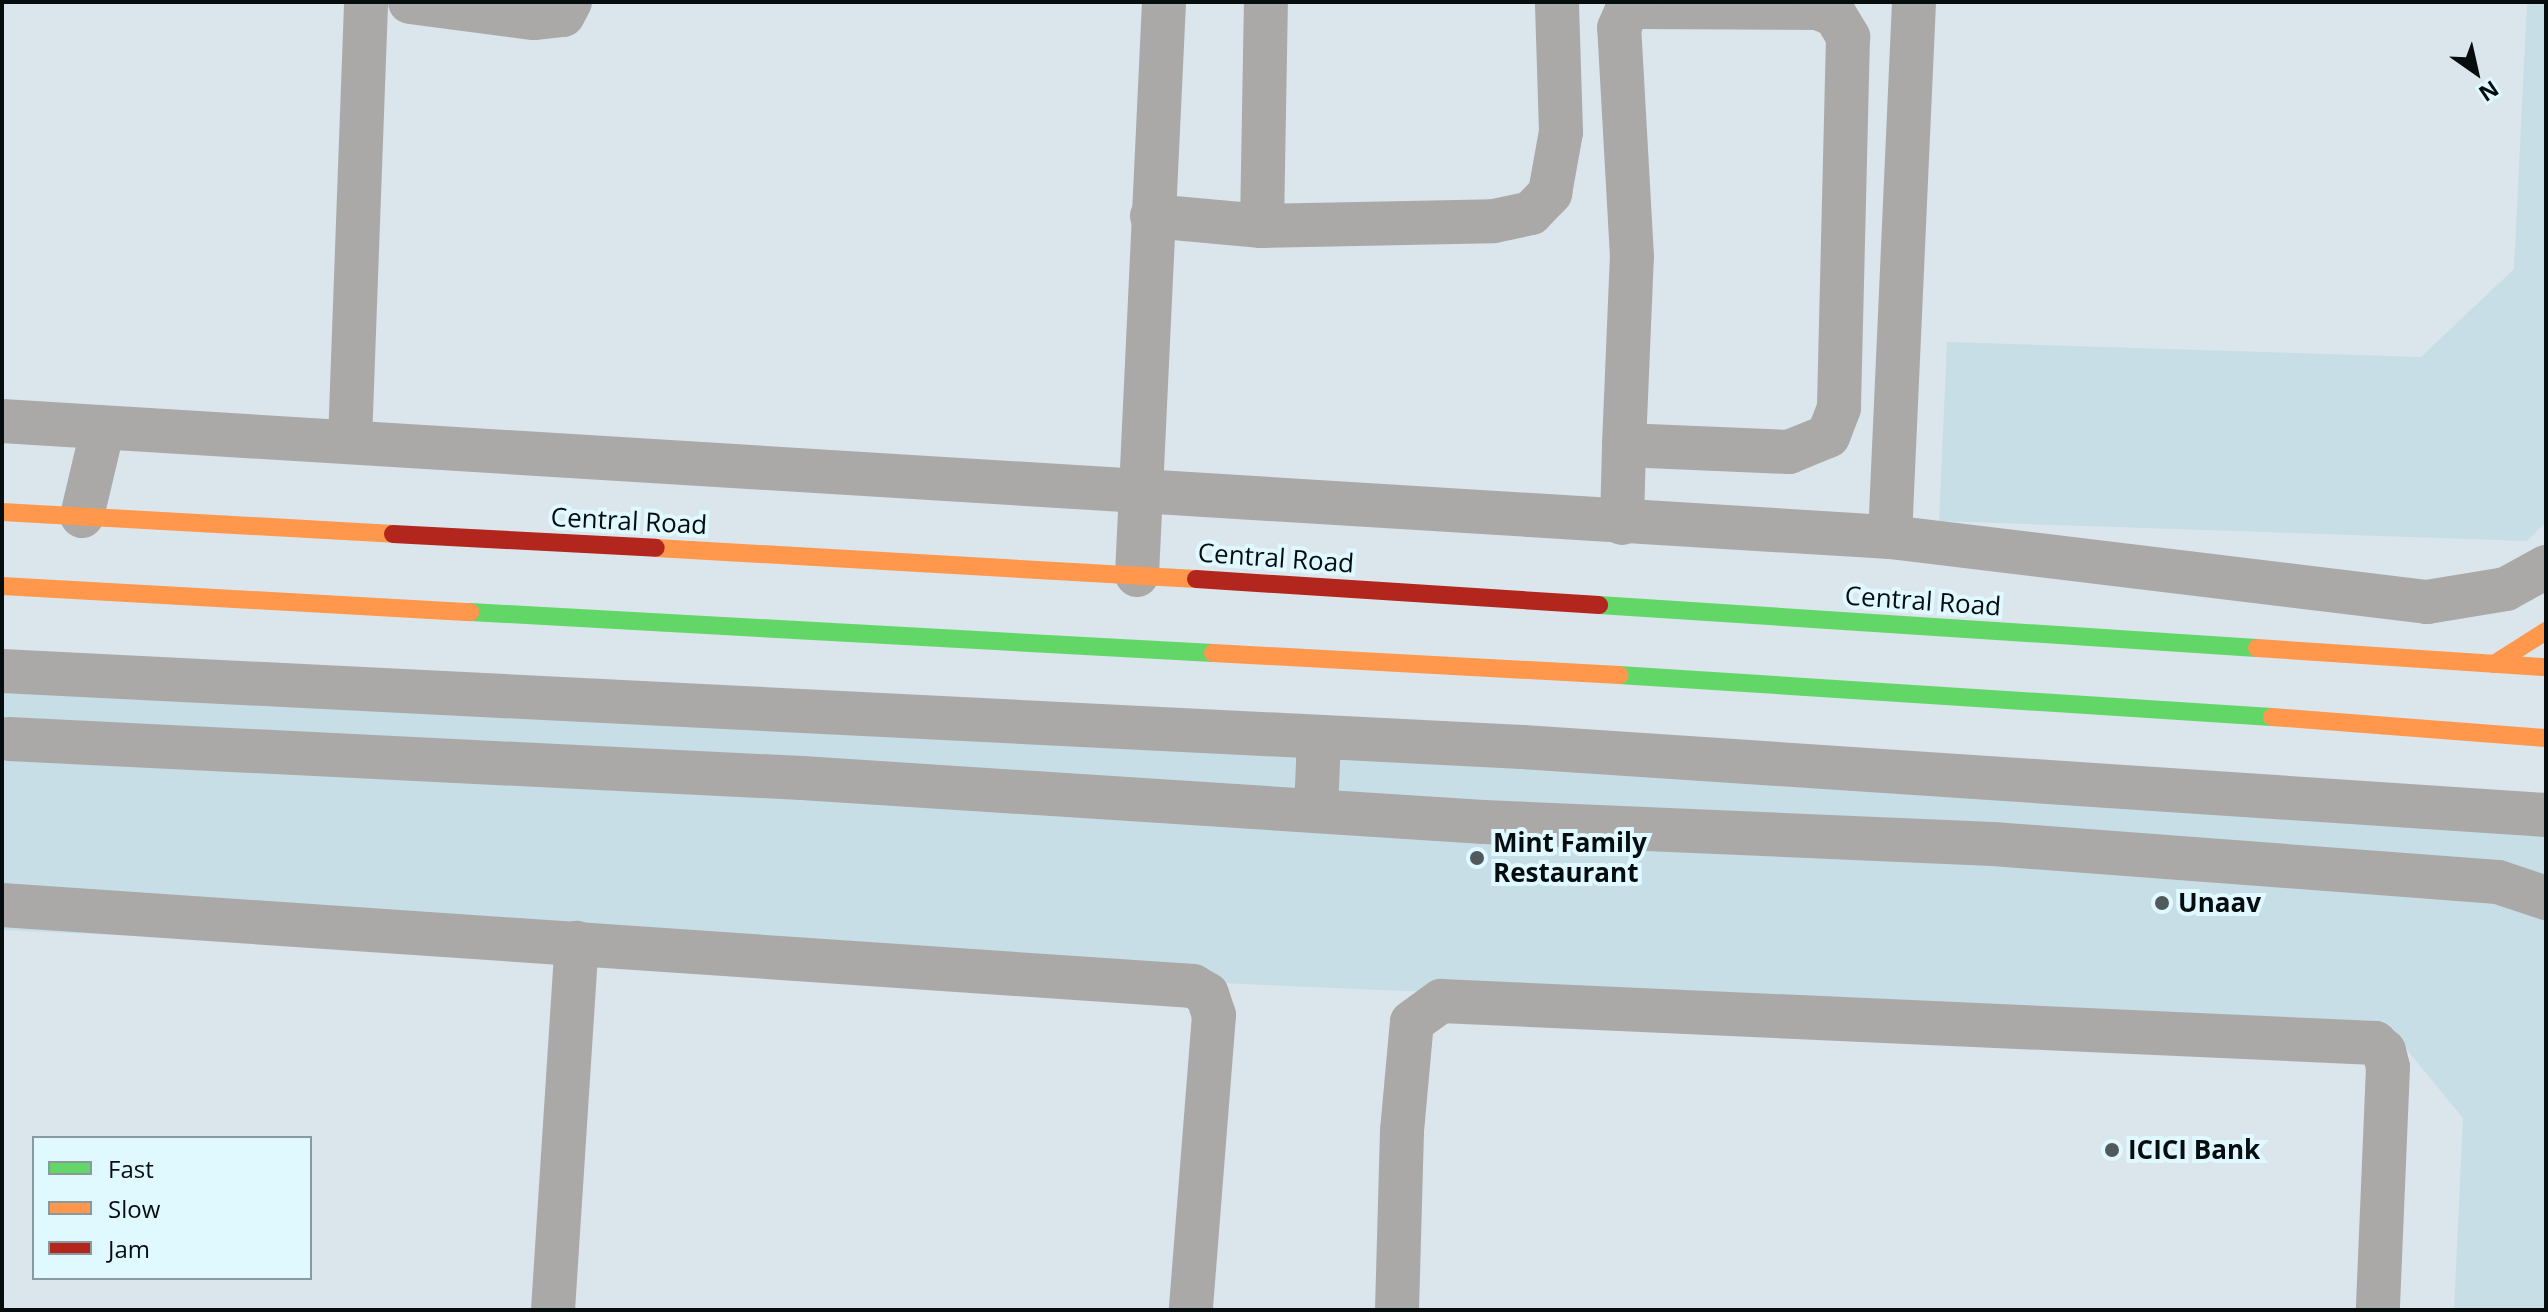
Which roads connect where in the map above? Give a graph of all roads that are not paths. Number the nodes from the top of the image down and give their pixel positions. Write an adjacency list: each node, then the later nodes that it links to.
1 (366, 2): 12 (street)
2 (410, 2): 3 (street)
3 (570, 2)
4 (1164, 2): 8 (street)
5 (1266, 2): 9 (street)
6 (1557, 2): 9 (street)
7 (1914, 2): 18 (street)
8 (1152, 216): 9 (street); 14 (street)
9 (1262, 226)
10 (2, 421): 11 (street)
11 (103, 427): 12 (street); 16 (street)
12 (350, 441): 14 (street)
13 (1624, 445): 13 (street); 17 (street)
14 (1142, 493): 17 (street); 20 (street)
15 (2, 512): 16 (main road, Central Road)
16 (82, 516): 20 (main road, Central Road)
17 (1622, 523): 18 (street)
18 (1890, 537): 19 (street)
19 (2546, 567)
20 (1137, 575): 23 (main road, Central Road)
21 (2, 586): 28 (main road)
22 (2546, 631): 23 (main road)
23 (2494, 664): 24 (main road, Central Road)
24 (2546, 667)
25 (2, 671): 26 (street)
26 (448, 695): 27 (street); 30 (street)
27 (1319, 737): 31 (street); 32 (street)
28 (2546, 738)
29 (9, 739): 30 (street)
30 (443, 761): 31 (street)
31 (1316, 810): 33 (street)
32 (2546, 815)
33 (2546, 898)
34 (2, 905): 35 (street)
35 (577, 943): 36 (street); 37 (street)
36 (553, 1310)
37 (1191, 1310)
38 (1397, 1310): 39 (street)
39 (2378, 1310)

